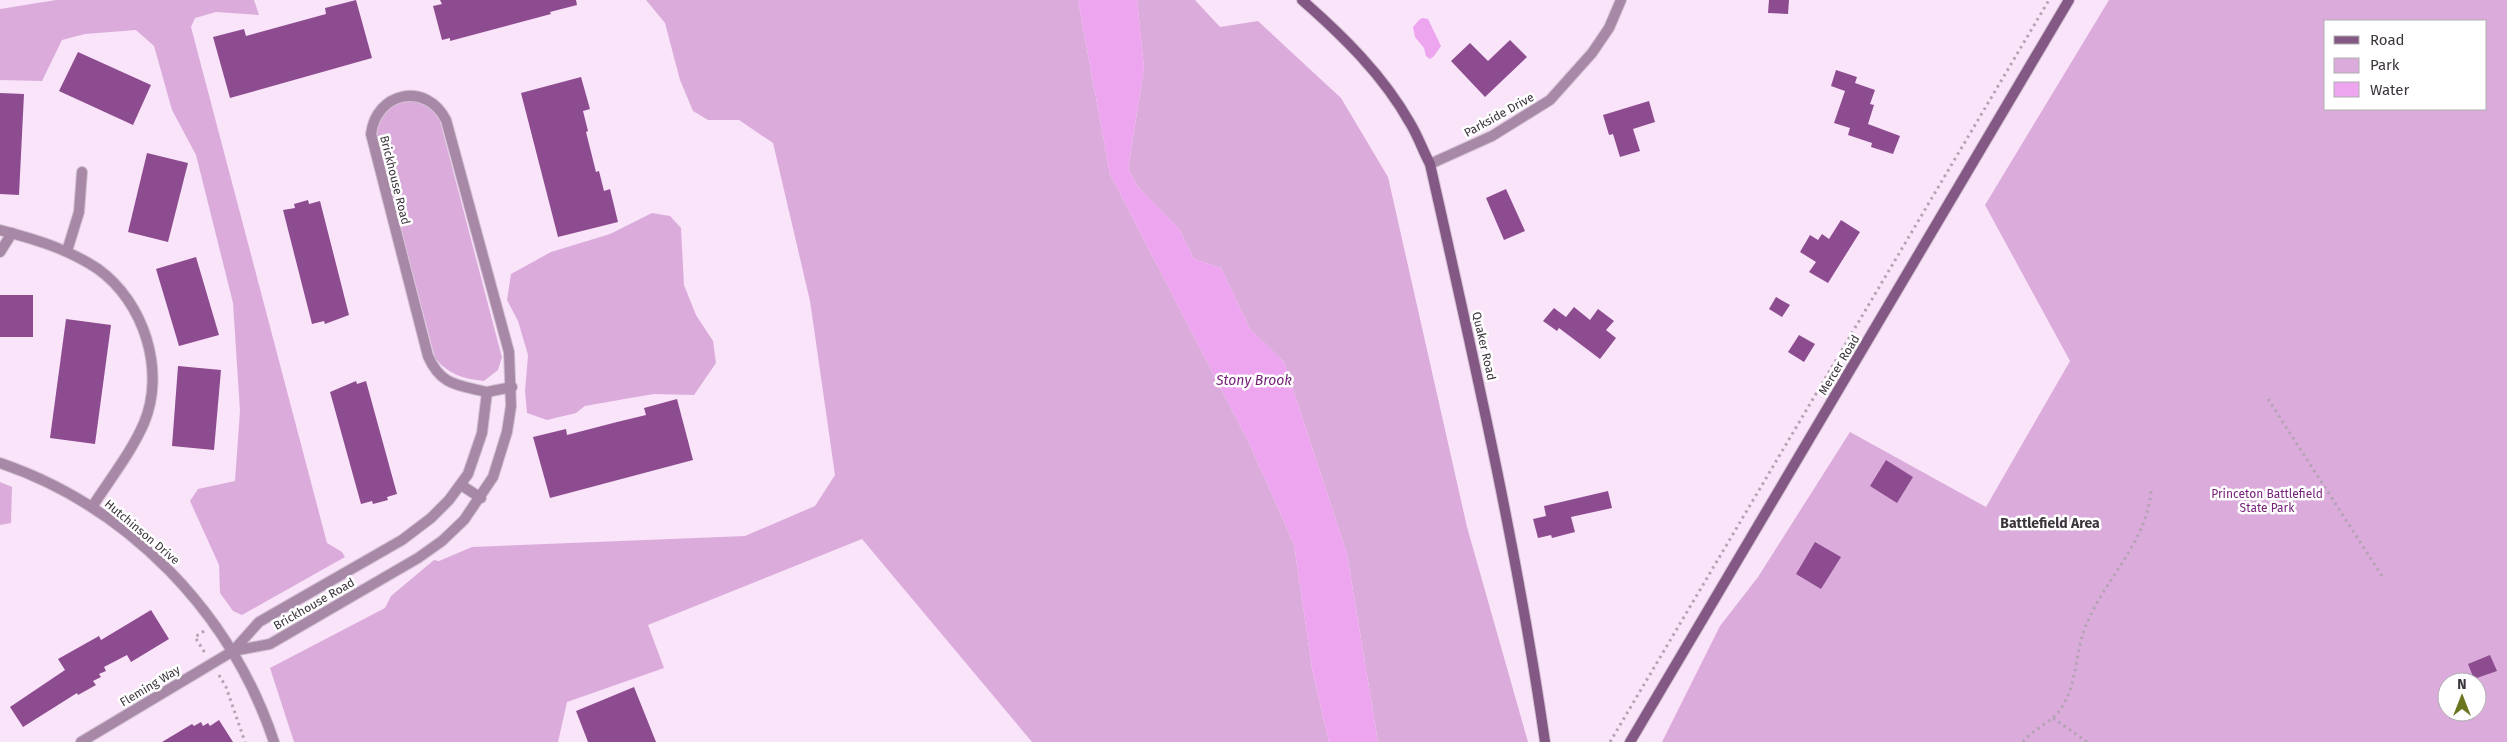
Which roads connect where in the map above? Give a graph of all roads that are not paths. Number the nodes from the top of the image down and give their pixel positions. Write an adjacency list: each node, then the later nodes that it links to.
1 (1302, 0): 4 (main road, Quaker Road)
2 (1621, 0): 4 (street, Parkside Drive)
3 (2069, 0): 20 (main road, Mercer Road)
4 (1430, 164): 19 (main road, Quaker Road)
5 (82, 172): 8 (street)
6 (0, 230): 7 (street)
7 (12, 233): 8 (street); 9 (street)
8 (67, 251): 15 (street)
9 (0, 252)
10 (512, 387): 11 (street, Brickhouse Road); 11 (street, Brickhouse Road); 14 (street, Brickhouse Road)
11 (487, 392): 13 (street, Brickhouse Road)
12 (0, 463): 15 (street, Hutchinson Drive)
13 (461, 485): 14 (street); 16 (street, Brickhouse Road)
14 (481, 498): 16 (street, Brickhouse Road)
15 (92, 507): 16 (street, Hutchinson Drive)
16 (232, 651): 17 (street, Fleming Way); 18 (street, Hutchinson Drive)
17 (80, 742)
18 (274, 742)
19 (1545, 742)
20 (1630, 742)

